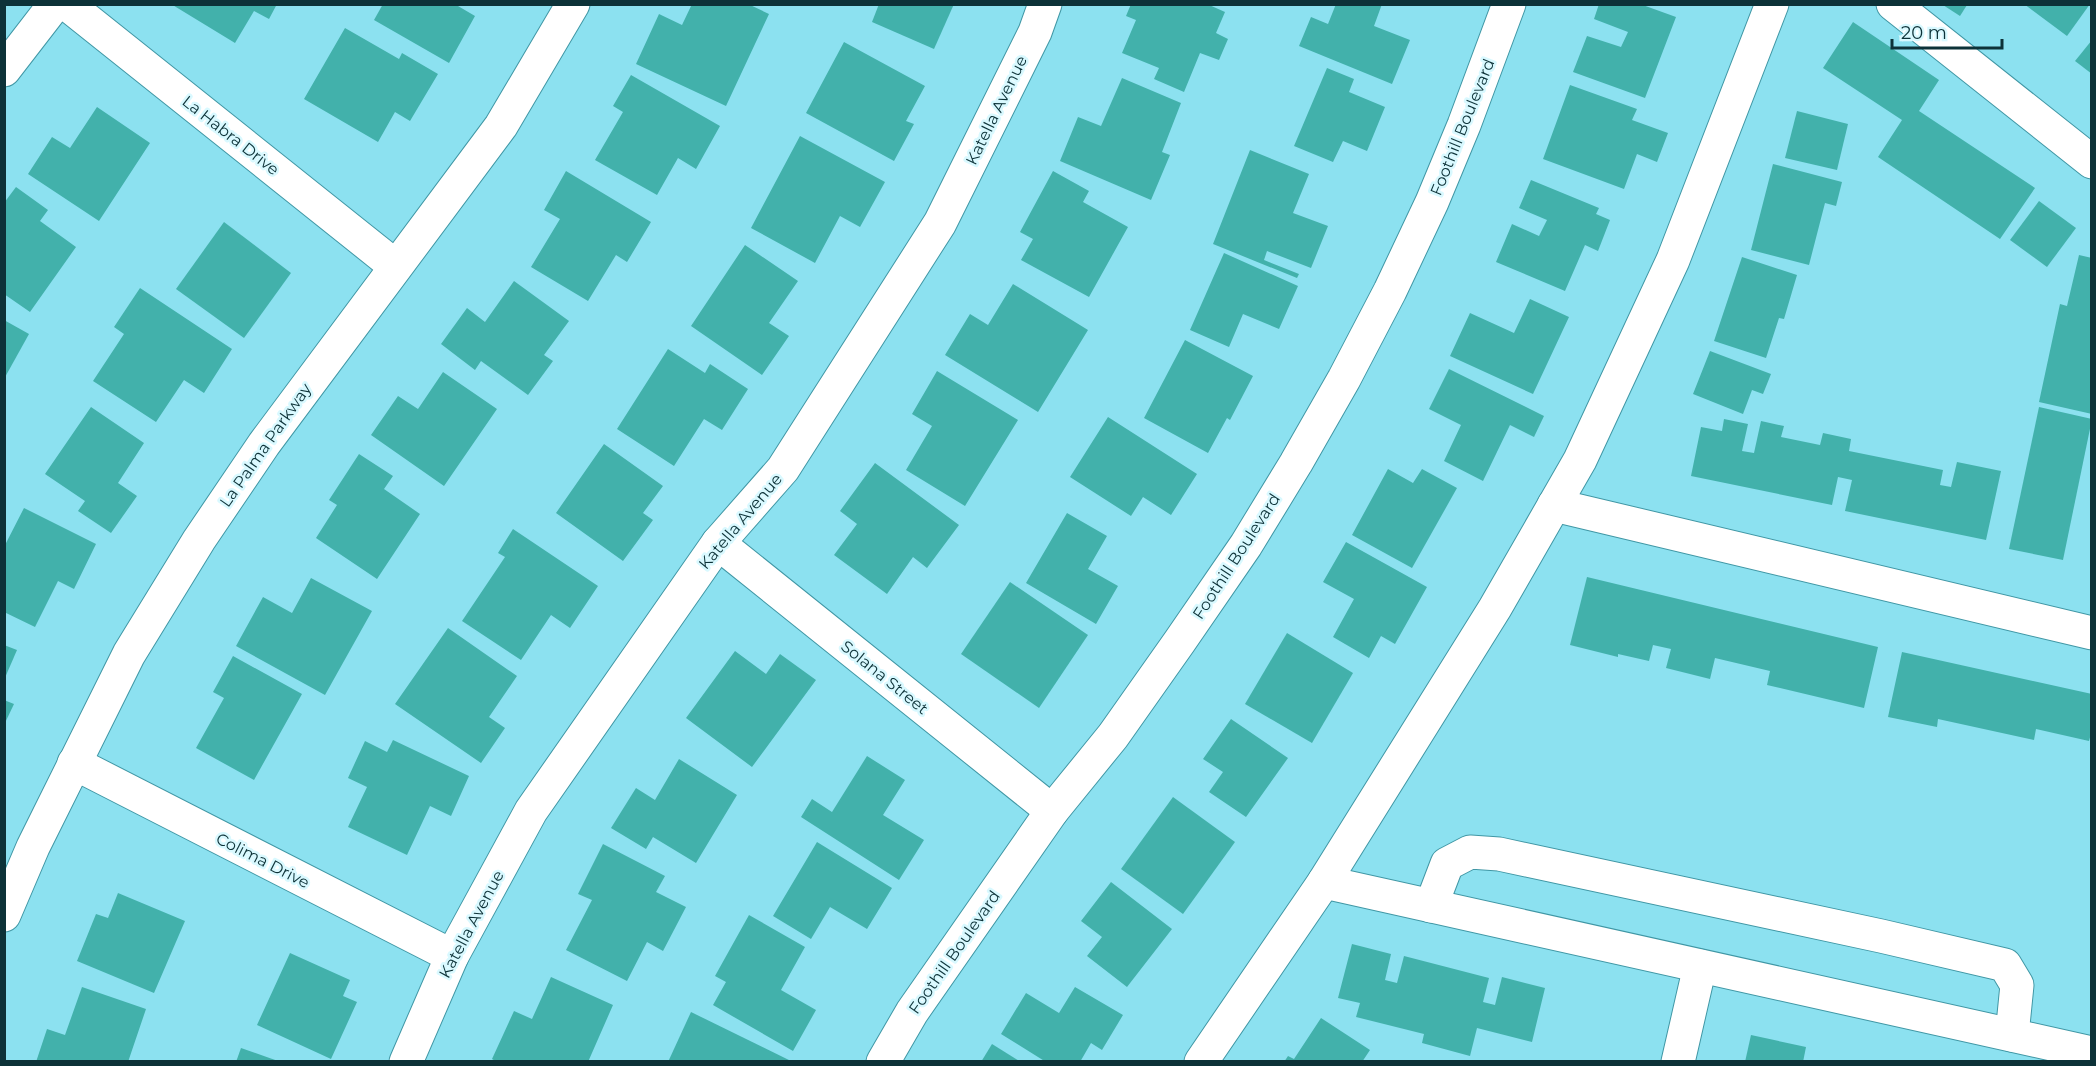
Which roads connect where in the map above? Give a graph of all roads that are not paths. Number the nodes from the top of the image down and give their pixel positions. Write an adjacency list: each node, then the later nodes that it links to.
1 (55, 4): 8 (street)
2 (67, 4): 10 (street, La Habra Drive)
3 (573, 4): 10 (street, La Palma Parkway)
4 (1046, 4): 12 (street, Katella Avenue)
5 (1509, 4): 15 (street, Foothill Boulevard)
6 (1772, 4): 11 (street)
7 (1893, 4): 9 (street)
8 (4, 70)
9 (2091, 162)
10 (395, 266): 14 (street, La Palma Parkway)
11 (1554, 505): 13 (street); 16 (street)
12 (718, 543): 15 (street, Solana Street); 19 (street, Katella Avenue)
13 (2091, 633)
14 (74, 764): 18 (street, La Palma Parkway); 19 (street, Colima Drive)
15 (1052, 811): 24 (street, Foothill Boulevard)
16 (1324, 882): 17 (street); 25 (street)
17 (1431, 906): 20 (street); 21 (street)
18 (4, 915)
19 (452, 956): 23 (street, Katella Avenue)
20 (1700, 966): 21 (street); 26 (street)
21 (2012, 1035): 22 (street)
22 (2091, 1053)
23 (406, 1062)
24 (883, 1062)
25 (1201, 1062)
26 (1678, 1062)

